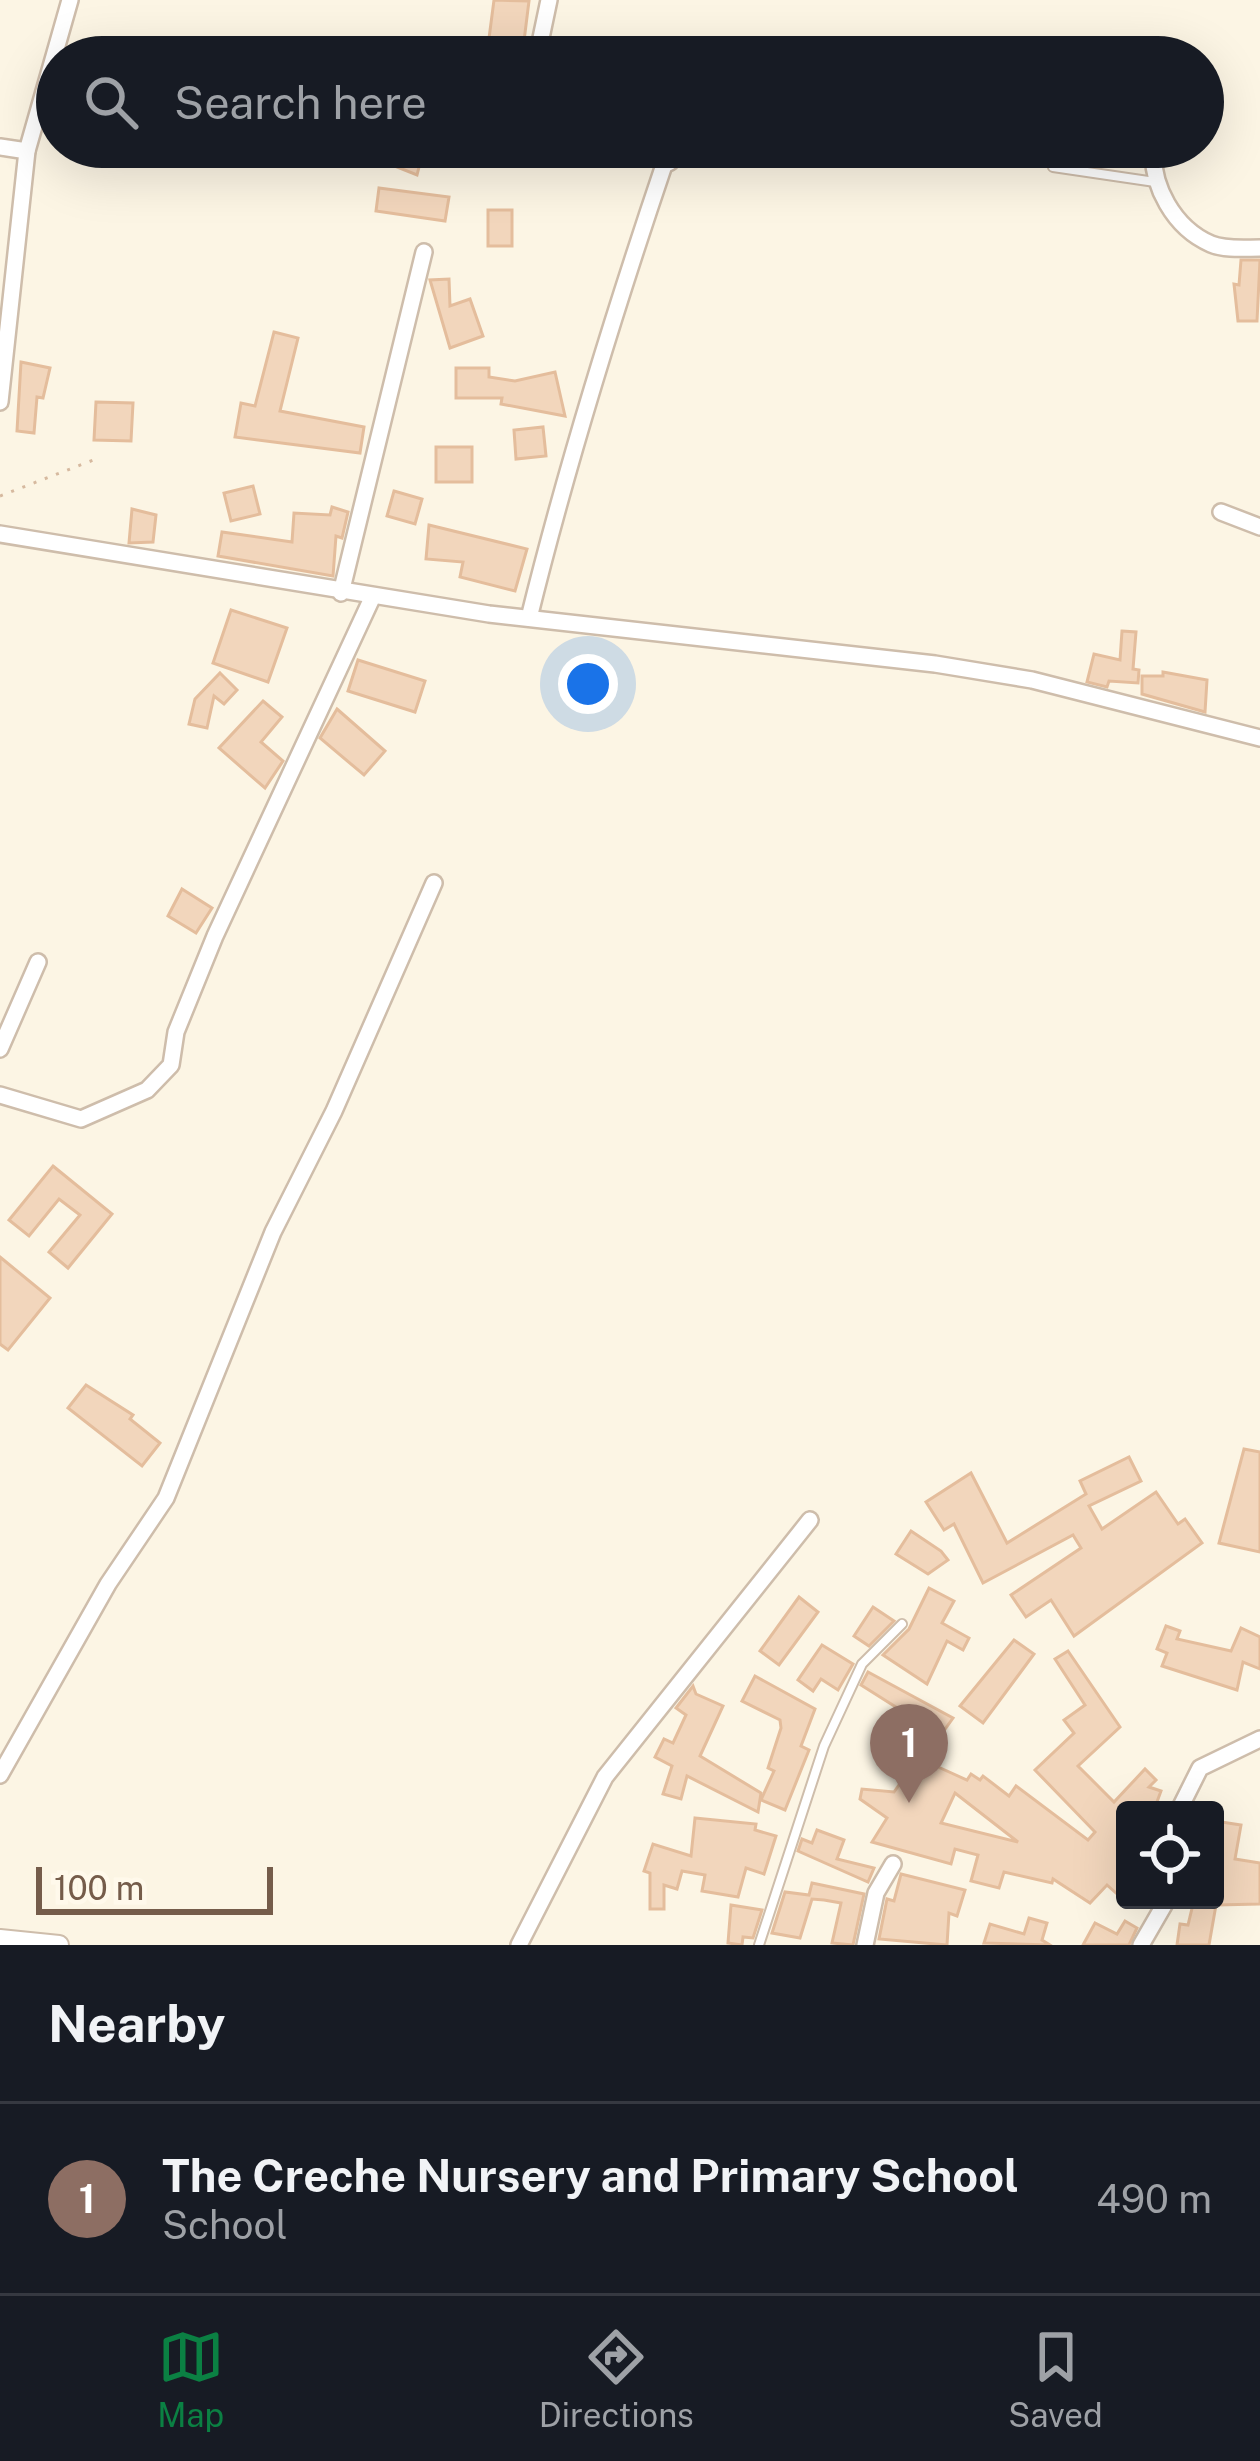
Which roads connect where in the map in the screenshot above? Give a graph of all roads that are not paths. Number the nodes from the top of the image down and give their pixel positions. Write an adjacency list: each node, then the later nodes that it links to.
1 (70, 0): 3 (street)
2 (549, 0): 4 (street)
3 (60, 36)
4 (541, 36)
5 (36, 119): 7 (street)
6 (0, 147): 7 (street)
7 (27, 151): 14 (street)
8 (663, 168): 20 (street)
9 (1061, 168): 11 (lane)
10 (1155, 168): 11 (street)
11 (1155, 182): 12 (street)
12 (1260, 248)
13 (424, 252): 18 (street)
14 (0, 402)
15 (1221, 512): 16 (street)
16 (1260, 527)
17 (0, 534): 18 (street)
18 (341, 593): 19 (street)
19 (373, 596): 20 (street); 25 (street)
20 (530, 619): 21 (street)
21 (1260, 739)
22 (434, 883): 29 (street)
23 (38, 962): 24 (street)
24 (0, 1049)
25 (0, 1095)
26 (810, 1520): 35 (street)
27 (902, 1624): 36 (lane)
28 (1260, 1739): 30 (street)
29 (0, 1775)
30 (1184, 1801)
31 (892, 1864): 37 (street)
32 (1162, 1909): 38 (street)
33 (0, 1940): 34 (street)
34 (59, 1945)
35 (519, 1945)
36 (759, 1945)
37 (865, 1945)
38 (1141, 1945)

